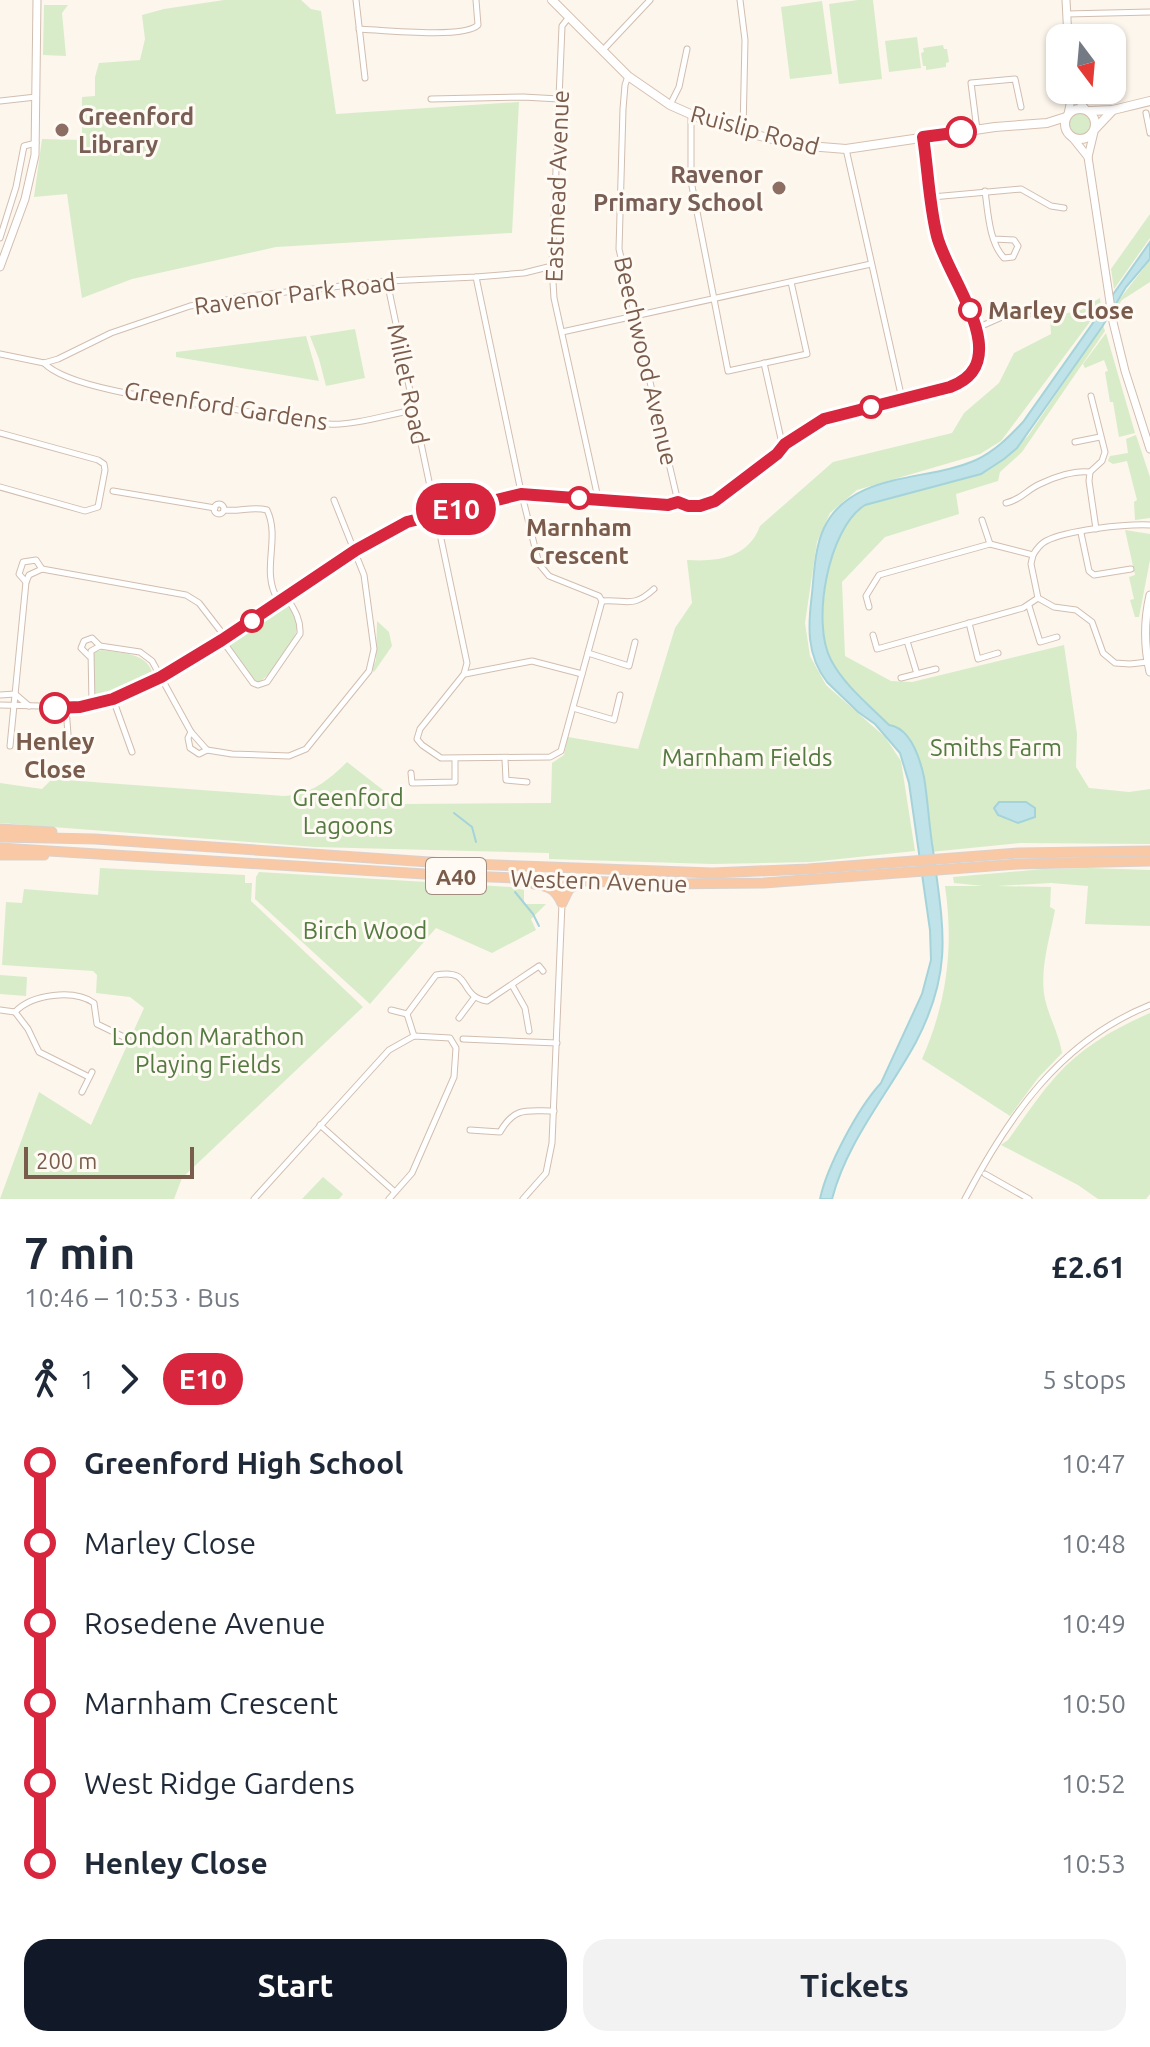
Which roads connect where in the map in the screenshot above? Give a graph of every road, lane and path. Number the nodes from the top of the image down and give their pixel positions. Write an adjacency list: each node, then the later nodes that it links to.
1 (37, 0): 17 (street)
2 (356, 0): 12 (street)
3 (476, 0): 12 (street)
4 (552, 0): 10 (main road, Ruislip Road)
5 (650, 0): 14 (street)
6 (740, 0): 34 (street)
7 (1066, 0): 9 (street)
8 (1150, 12): 9 (street)
9 (1066, 14): 11 (street)
10 (569, 17): 14 (main road, Ruislip Road); 19 (street, Eastmead Avenue)
11 (1067, 24)
12 (359, 29): 16 (street)
13 (687, 49): 24 (street)
14 (602, 51): 15 (main road, Ruislip Road)
15 (628, 76): 24 (main road, Ruislip Road); 54 (street, Beechwood Avenue)
16 (365, 78)
17 (32, 98): 20 (street); 38 (street)
18 (431, 99): 19 (street)
19 (559, 99): 47 (street, Eastmead Avenue)
20 (0, 101)
21 (1150, 101): 27 (main road)
22 (1070, 104): 29 (street)
23 (1083, 104): 26 (street)
24 (670, 105): 30 (main road, Ruislip Road)
25 (1021, 107): 32 (street)
26 (1088, 110): 27 (main road); 29 (main road); 33 (main road)
27 (1113, 110): 33 (main road)
28 (1146, 113): 35 (street)
29 (1067, 115): 31 (main road, Ruislip Road); 36 (main road)
30 (691, 116): 34 (main road, Ruislip Road); 52 (street)
31 (1047, 123): 32 (main road, Ruislip Road); 36 (main road)
32 (977, 130): 37 (main road, Ruislip Road)
33 (1094, 131): 36 (main road); 40 (street)
34 (743, 132): 39 (main road, Ruislip Road)
35 (1150, 133)
36 (1070, 136): 40 (street)
37 (923, 137): 39 (main road, Ruislip Road); 42 (street)
38 (36, 143): 44 (street); 48 (street)
39 (846, 149): 46 (street)
40 (1088, 157): 67 (street)
41 (985, 191): 42 (street); 43 (street); 45 (street)
42 (932, 197): 55 (street)
43 (1064, 208)
44 (0, 238)
45 (994, 239): 45 (street)
46 (871, 264): 51 (street); 61 (street)
47 (552, 266): 49 (street, Ravenor Park Road); 56 (street, Eastmead Avenue)
48 (0, 267)
49 (476, 277): 50 (street, Ravenor Park Road); 71 (street)
50 (387, 281): 58 (street, Ravenor Park Road); 62 (street, Millet Road)
51 (791, 282): 52 (street); 59 (street)
52 (714, 299): 54 (street); 59 (street)
53 (1028, 315): 55 (street)
54 (636, 316): 56 (street); 74 (street, Beechwood Avenue)
55 (977, 328): 61 (street)
56 (562, 332): 72 (street, Eastmead Avenue)
57 (0, 354): 58 (street)
58 (44, 363): 62 (street, Greenford Gardens)
59 (764, 363): 66 (street)
60 (1091, 396): 64 (street)
61 (902, 399): 66 (street)
62 (414, 410): 76 (street, Millet Road)
63 (0, 433): 69 (street)
64 (1100, 437): 65 (street); 68 (street)
65 (1075, 442)
66 (785, 444): 74 (street)
67 (1150, 449)
68 (1090, 472): 75 (street); 79 (street)
69 (0, 487)
70 (113, 491): 91 (street)
71 (521, 494): 72 (street); 76 (street); 92 (street)
72 (598, 498): 74 (street)
73 (334, 500): 82 (street)
74 (678, 502)
75 (1006, 503)
76 (436, 514): 82 (street); 109 (street, Millet Road)
77 (982, 520): 81 (street)
78 (1150, 525): 79 (street)
79 (1096, 529): 80 (street)
80 (1081, 533): 83 (street); 85 (street)
81 (990, 544): 83 (street); 94 (street)
82 (356, 550): 89 (street); 127 (street)
83 (1033, 555): 90 (street)
84 (42, 569): 86 (street); 86 (street); 99 (street)
85 (1131, 569)
86 (26, 582): 114 (street)
87 (654, 589): 92 (street)
88 (1150, 595): 95 (street)
89 (286, 596): 91 (street); 99 (street)
90 (1038, 598): 93 (street); 106 (street)
91 (278, 600): 99 (street)
92 (602, 601): 103 (street)
93 (1029, 606): 96 (street); 98 (street)
94 (869, 607)
95 (1148, 619): 106 (street)
96 (969, 623): 100 (street); 104 (street)
97 (873, 635): 100 (street)
98 (1057, 637)
99 (224, 639): 112 (street)
100 (907, 641): 111 (street)
101 (635, 642): 103 (street)
102 (100, 646): 105 (street); 105 (street); 112 (street)
103 (588, 653): 110 (street)
104 (998, 653)
105 (89, 656): 119 (street)
106 (1148, 662): 108 (street)
107 (936, 669): 111 (street)
108 (1150, 672)
109 (464, 674): 110 (street); 130 (street)
110 (582, 674): 123 (street)
111 (917, 674): 113 (street)
112 (161, 677): 117 (street); 124 (street)
113 (901, 678)
114 (15, 694): 115 (street); 118 (street); 121 (street)
115 (0, 695)
116 (620, 695): 123 (street)
117 (113, 699): 119 (street); 128 (street)
118 (14, 704): 120 (street); 121 (street); 125 (street)
119 (92, 704): 122 (street)
120 (0, 705)
121 (30, 707): 122 (street)
122 (66, 708): 126 (street)
123 (573, 708): 129 (street)
124 (191, 732): 127 (street); 127 (street)
125 (10, 746)
126 (69, 748)
127 (207, 750)
128 (132, 752)
129 (505, 759): 130 (street); 132 (street)
130 (455, 760): 131 (street)
131 (411, 773)
132 (527, 782)
133 (0, 829): 135 (highway, A40)
134 (0, 837): 135 (highway, Western Avenue / A40)
135 (95, 839): 137 (highway, Western Avenue / A40)
136 (0, 848): 138 (highway, Western Avenue / A40)
137 (1150, 851)
138 (91, 852): 139 (highway, A40); 141 (highway, Western Avenue / A40)
139 (0, 855)
140 (1150, 861): 142 (highway, Western Avenue / A40)
141 (441, 875): 142 (highway, Western Avenue / A40); 143 (highway)
142 (584, 881): 143 (highway)
143 (562, 903): 157 (street)
144 (543, 971): 145 (street)
145 (512, 985): 146 (street); 153 (street)
146 (474, 998): 151 (street); 152 (street)
147 (1150, 1005): 167 (street)
148 (0, 1010): 150 (street)
149 (391, 1010): 151 (street)
150 (15, 1012): 155 (street); 158 (street)
151 (407, 1014): 154 (street)
152 (459, 1018)
153 (529, 1031)
154 (414, 1036): 160 (street); 163 (street)
155 (128, 1039)
156 (463, 1039): 157 (street)
157 (557, 1043): 159 (street)
158 (82, 1092)
159 (554, 1111): 161 (street); 166 (street)
160 (320, 1125): 163 (street); 164 (street)
161 (470, 1130)
162 (985, 1174): 168 (street)
163 (395, 1192): 165 (street)
164 (254, 1199)
165 (389, 1199)
166 (523, 1199)
167 (965, 1199)
168 (1029, 1199)

